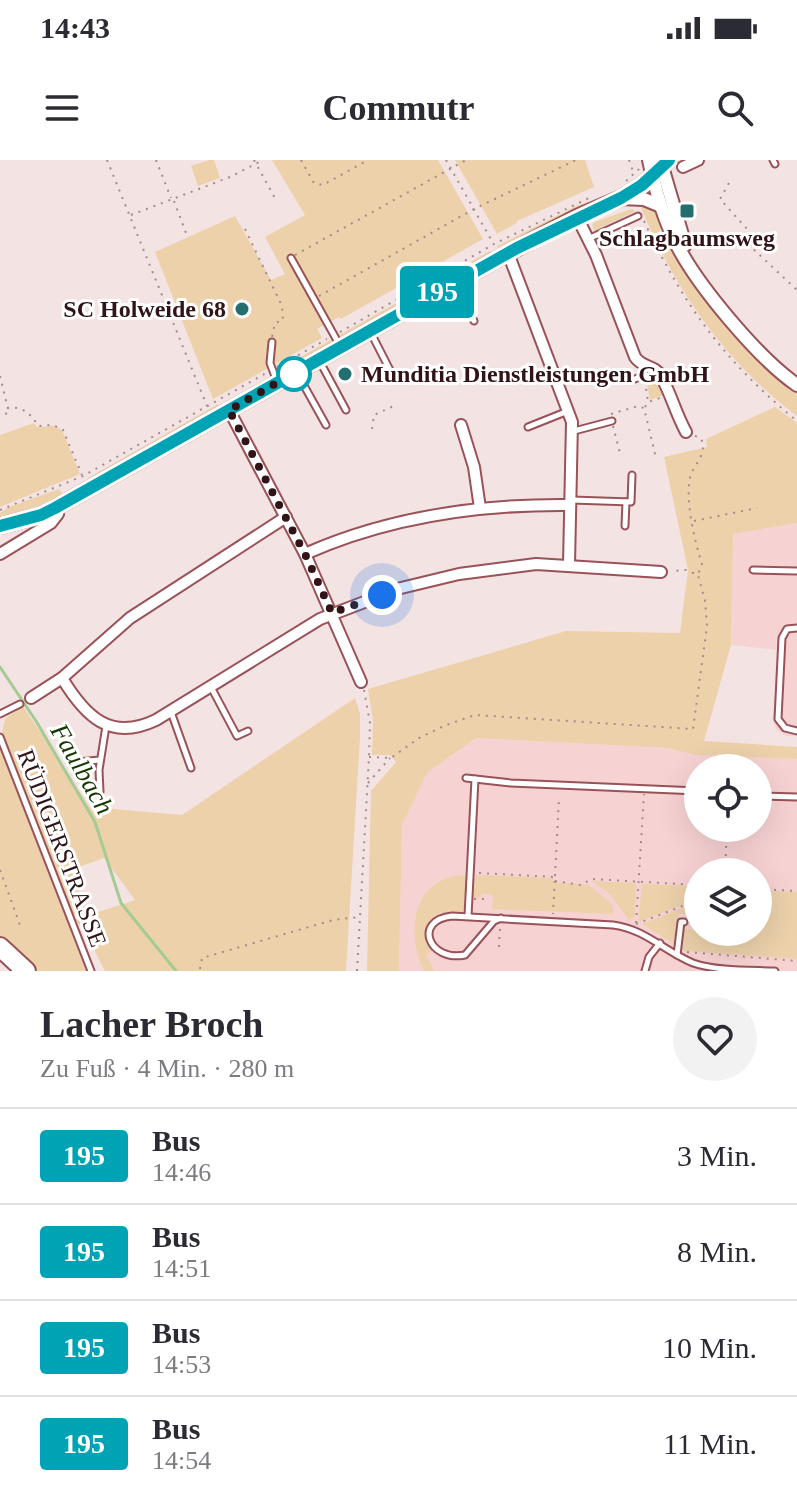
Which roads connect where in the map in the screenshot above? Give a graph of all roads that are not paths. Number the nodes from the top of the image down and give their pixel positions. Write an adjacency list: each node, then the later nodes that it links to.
1 (698, 160): 3 (street)
2 (658, 164): 4 (main road); 5 (street); 11 (street)
3 (683, 167)
4 (619, 192): 5 (street); 7 (main road)
5 (661, 206): 11 (street)
6 (640, 215): 8 (lane)
7 (577, 217): 8 (street); 9 (main road)
8 (588, 239): 18 (street)
9 (508, 253): 12 (main road); 26 (street)
10 (291, 258): 15 (lane)
11 (691, 265): 23 (street)
12 (454, 283): 13 (lane); 14 (main road)
13 (474, 321)
14 (370, 330): 15 (main road); 21 (lane)
15 (338, 341): 17 (main road)
16 (272, 342): 20 (lane)
17 (318, 360): 19 (main road); 25 (lane)
18 (644, 371): 22 (lane); 32 (street)
19 (296, 372): 20 (main road); 28 (lane)
20 (274, 376): 24 (main road)
21 (393, 376)
22 (635, 379)
23 (797, 385)
24 (229, 410): 36 (main road); 38 (street)
25 (346, 410)
26 (568, 411): 30 (lane); 31 (street)
27 (611, 418): 31 (lane)
28 (326, 425)
29 (461, 425): 37 (street)
30 (528, 427)
31 (573, 432): 35 (street)
32 (686, 432)
33 (632, 475): 34 (lane)
34 (626, 502): 35 (lane); 40 (lane)
35 (570, 503): 37 (street); 44 (street)
36 (55, 508): 39 (main road); 41 (street)
37 (480, 508): 43 (street)
38 (286, 517): 43 (street); 50 (street)
39 (4, 525): 41 (lane)
40 (625, 526)
41 (18, 543): 42 (street)
42 (0, 554)
43 (305, 554): 48 (street)
44 (569, 564): 47 (street); 48 (street)
45 (753, 570): 46 (lane)
46 (797, 571)
47 (661, 572)
48 (332, 613): 51 (street); 52 (street)
49 (797, 628): 59 (lane)
50 (62, 678): 53 (street); 57 (street)
51 (361, 682)
52 (210, 686): 55 (street); 58 (lane)
53 (31, 698)
54 (20, 704): 56 (lane)
55 (171, 711): 57 (street); 63 (lane)
56 (0, 714)
57 (106, 725): 61 (lane)
58 (248, 731)
59 (797, 731)
60 (0, 737): 78 (lane, RÜDIGERSTRASSE)
61 (100, 760): 62 (lane); 67 (lane)
62 (76, 762)
63 (191, 768)
64 (466, 778): 65 (lane)
65 (475, 779): 66 (lane); 70 (lane)
66 (684, 790)
67 (100, 792)
68 (772, 796): 69 (lane)
69 (797, 797)
70 (468, 916): 71 (lane); 71 (lane)
71 (501, 918): 73 (lane)
72 (684, 922): 75 (lane)
73 (660, 943): 75 (lane); 79 (lane)
74 (0, 947): 77 (highway)
75 (678, 952): 76 (lane)
76 (707, 967): 80 (lane); 81 (lane)
77 (26, 971)
78 (91, 971)
79 (645, 971)
80 (715, 971)
81 (775, 971)

